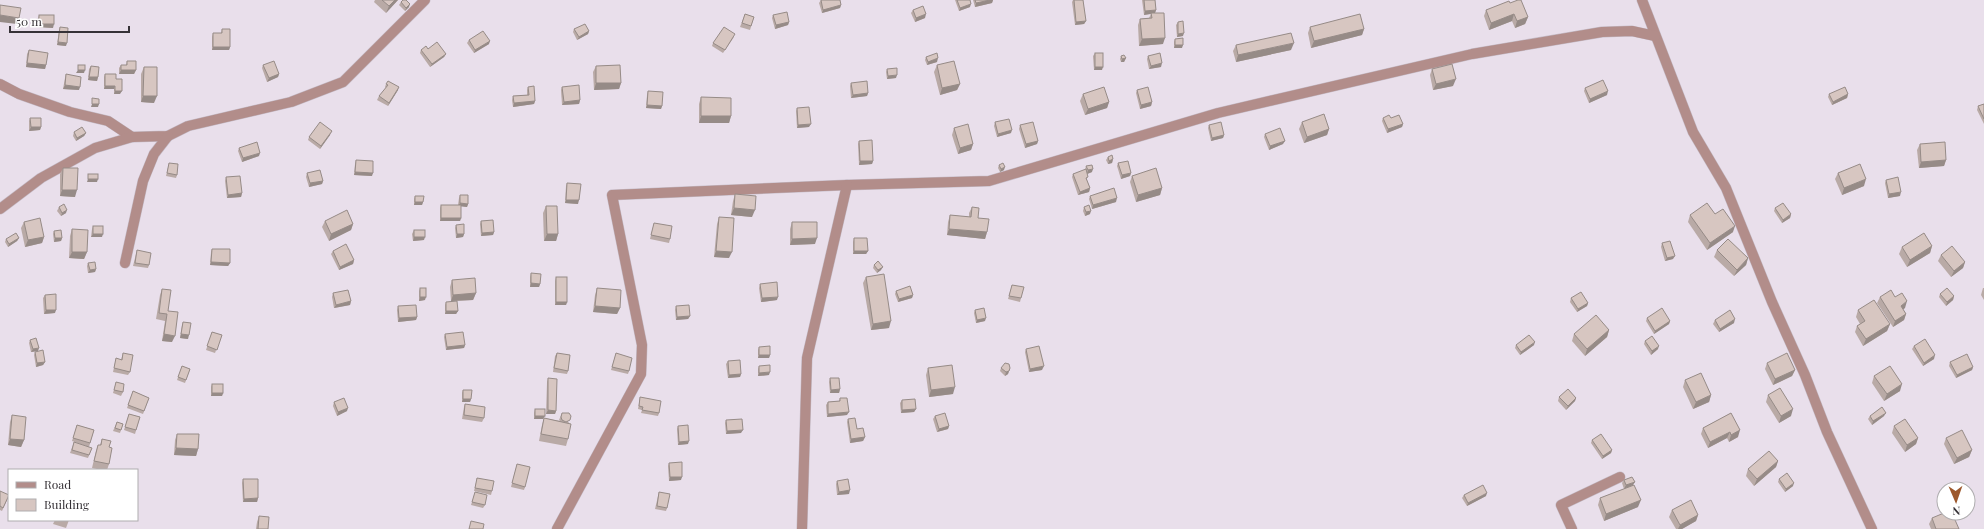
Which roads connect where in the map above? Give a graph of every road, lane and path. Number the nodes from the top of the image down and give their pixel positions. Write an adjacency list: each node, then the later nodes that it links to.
1 (425, 0): 5 (street)
2 (1642, 0): 3 (street)
3 (1655, 36): 7 (street); 14 (street)
4 (0, 84): 6 (street)
5 (168, 136): 6 (street); 9 (street)
6 (132, 137): 8 (street)
7 (846, 185): 11 (street); 12 (street)
8 (0, 209)
9 (125, 263)
10 (1620, 477): 13 (street)
11 (557, 529)
12 (802, 529)
13 (1572, 529)
14 (1872, 529)

